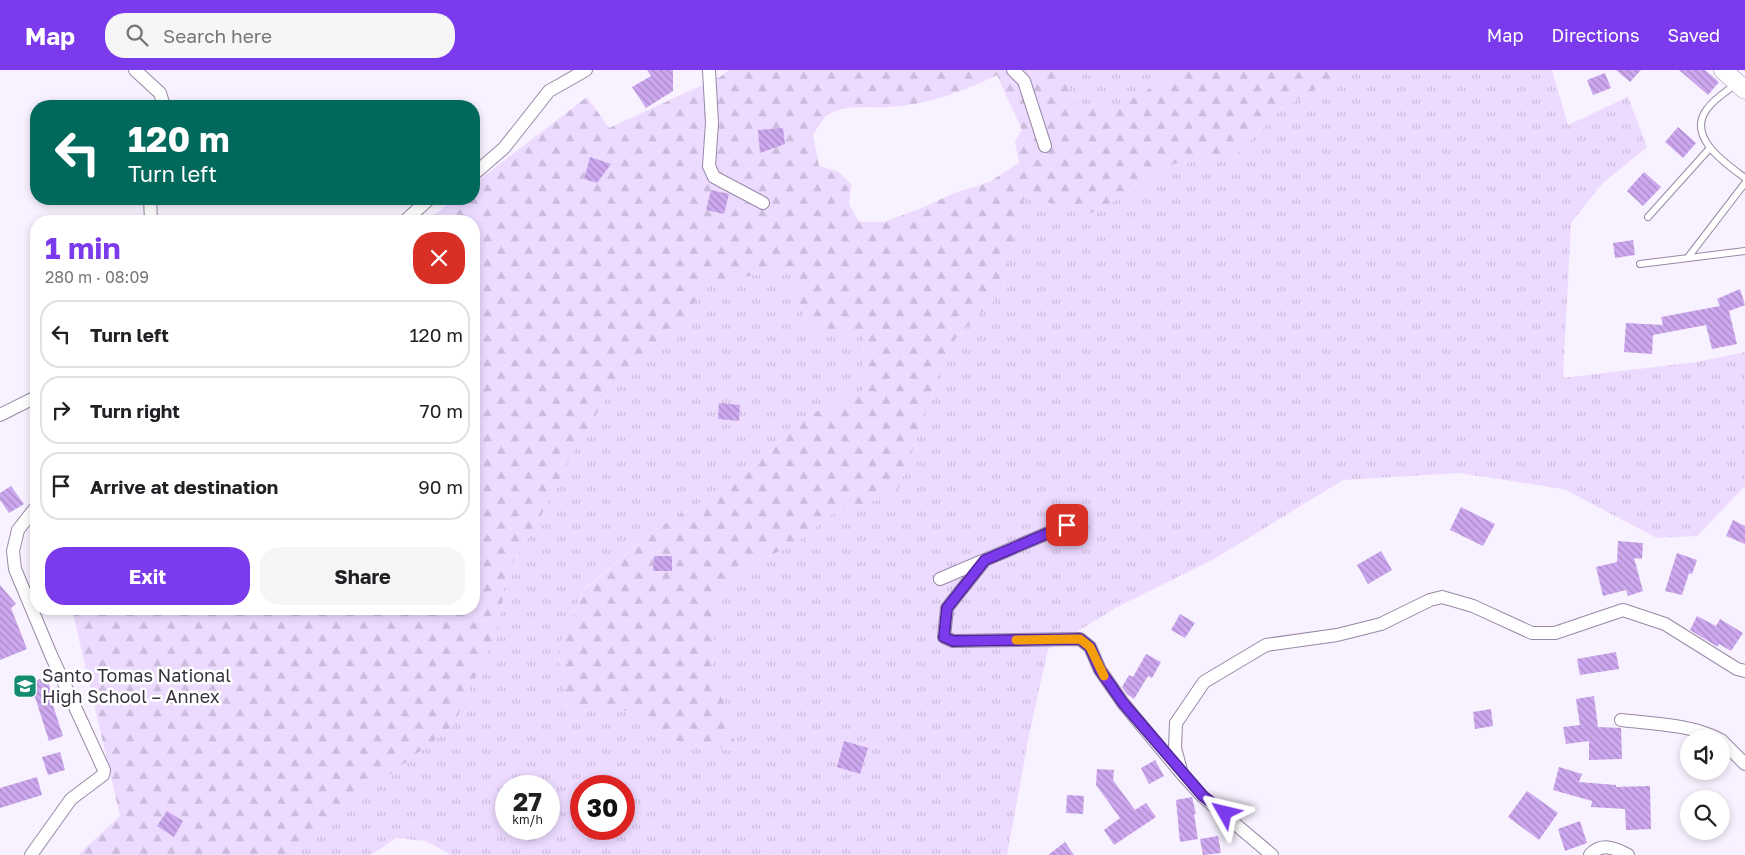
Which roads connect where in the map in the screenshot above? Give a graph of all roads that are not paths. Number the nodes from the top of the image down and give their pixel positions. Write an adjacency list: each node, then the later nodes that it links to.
1 (135, 70): 7 (street)
2 (586, 70): 10 (street)
3 (709, 70): 13 (street)
4 (1012, 70): 8 (street)
5 (1723, 70): 6 (street)
6 (1740, 87): 9 (lane)
7 (162, 100)
8 (1045, 146)
9 (1710, 148): 11 (lane); 16 (lane)
10 (480, 169)
11 (1745, 178)
12 (1745, 183): 18 (lane)
13 (763, 203)
14 (422, 205): 15 (street)
15 (412, 215)
16 (1648, 217)
17 (1745, 251): 18 (lane)
18 (1689, 256): 19 (lane)
19 (1640, 264)
20 (30, 400): 21 (street)
21 (0, 415)
22 (30, 515): 26 (street)
23 (1067, 525): 24 (street)
24 (985, 560): 25 (street); 33 (street)
25 (940, 579)
26 (30, 605)
27 (34, 615): 34 (street)
28 (1745, 672): 33 (street)
29 (1621, 720): 30 (street)
30 (1692, 730)
31 (1730, 750): 32 (street)
32 (1745, 764)
33 (1182, 774): 35 (street)
34 (31, 855)
35 (1272, 855)
36 (1590, 855): 37 (street)
37 (1628, 855)

